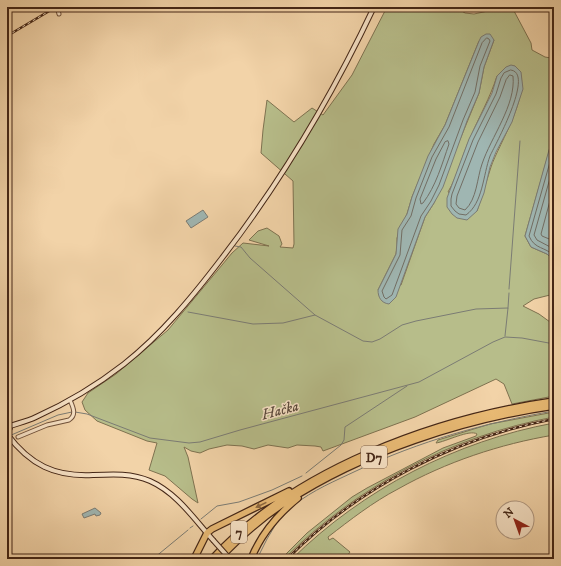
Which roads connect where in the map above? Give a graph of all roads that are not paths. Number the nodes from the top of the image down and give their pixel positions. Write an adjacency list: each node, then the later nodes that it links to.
1 (57, 7): 3 (street)
2 (374, 7): 4 (street)
3 (59, 14)
4 (70, 400): 8 (street); 10 (street)
5 (554, 401): 11 (highway, D7)
6 (554, 406): 11 (highway, D7)
7 (7, 421): 8 (street)
8 (10, 426): 9 (street)
9 (7, 433): 13 (street)
10 (18, 437)
11 (323, 478): 12 (highway, D7); 13 (highway, one-way to 13); 16 (highway, D7); 18 (highway)
12 (269, 508): 15 (highway, 7)
13 (207, 533): 14 (highway); 17 (street, bridge)
14 (194, 559)
15 (212, 559)
16 (219, 559)
17 (230, 559)
18 (251, 559)

